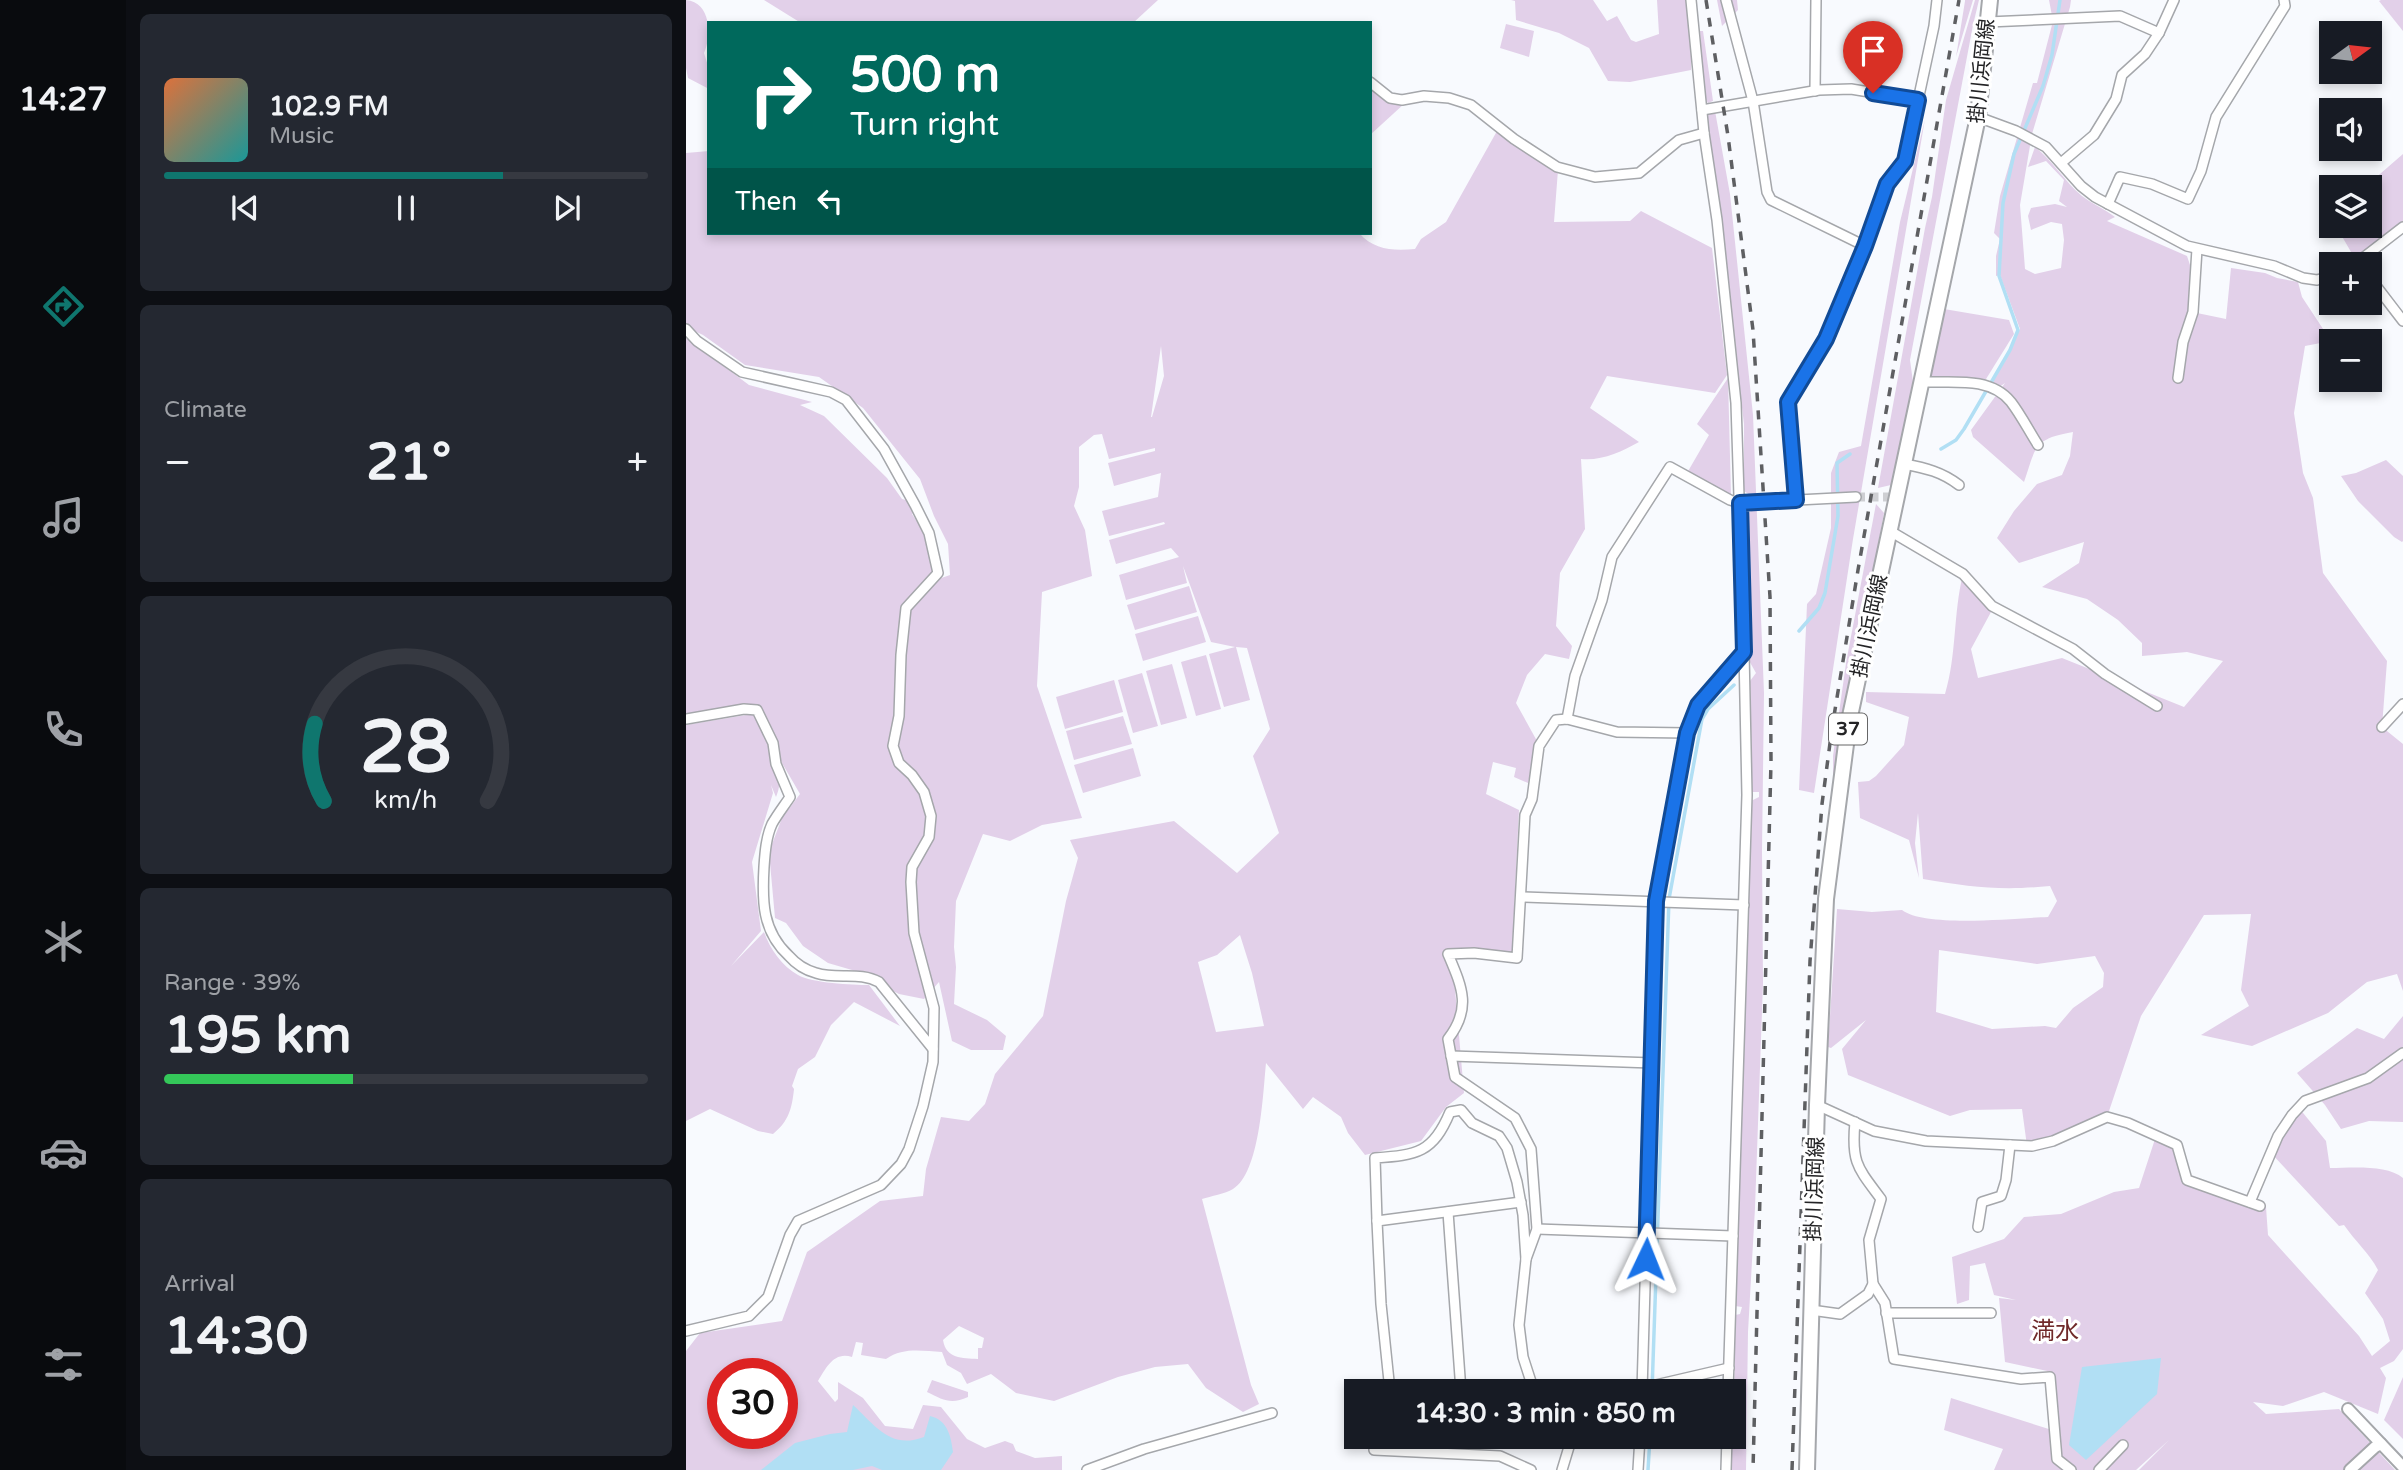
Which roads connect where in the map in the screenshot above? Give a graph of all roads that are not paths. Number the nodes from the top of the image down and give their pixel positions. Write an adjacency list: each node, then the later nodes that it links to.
1 (1690, 0): 14 (street)
2 (1726, 0): 13 (street)
3 (1816, 0): 11 (street)
4 (1937, 0): 12 (street)
5 (1990, 0): 8 (main road, 掛川浜岡線 / 37)
6 (2175, 0): 9 (street)
7 (2284, 0): 18 (street)
8 (1988, 22): 9 (street); 15 (main road, 掛川浜岡線 / 37)
9 (2159, 33): 17 (street)
10 (1372, 84): 16 (street)
11 (1815, 91): 12 (street); 13 (street)
12 (1918, 100): 20 (street)
13 (1753, 102): 14 (street); 20 (street)
14 (1702, 110): 16 (street)
15 (1978, 117): 17 (street); 28 (main road, 掛川浜岡線 / 37)
16 (1704, 133): 34 (street)
17 (2062, 163): 18 (street)
18 (2108, 204): 21 (street)
19 (2403, 227): 22 (street)
20 (1865, 246): 33 (street)
21 (2197, 248): 23 (street); 27 (street)
22 (2371, 252)
23 (2319, 279)
24 (2382, 294): 25 (street)
25 (2403, 321)
26 (686, 329): 46 (street)
27 (2178, 377)
28 (1922, 382): 29 (street); 30 (main road, 掛川浜岡線 / 37)
29 (2038, 445)
30 (1904, 464): 31 (street); 35 (main road, 掛川浜岡線 / 37)
31 (1959, 485)
32 (1851, 497): 33 (street)
33 (1796, 500): 34 (street)
34 (1740, 503): 36 (street); 40 (street)
35 (1890, 531): 38 (street); 50 (main road, 掛川浜岡線 / 37)
36 (1744, 652): 42 (street); 45 (street)
37 (2403, 704): 41 (street)
38 (2157, 706)
39 (686, 719): 46 (street)
40 (1567, 719): 42 (street); 43 (street)
41 (2382, 727)
42 (1687, 733): 44 (street)
43 (1521, 897): 44 (street); 48 (street)
44 (1656, 901): 45 (street); 49 (street)
45 (1744, 905): 59 (street)
46 (933, 1049): 65 (street)
47 (2403, 1053): 52 (street)
48 (1451, 1056): 49 (street); 57 (street)
49 (1652, 1063): 58 (street)
50 (1817, 1105): 51 (street); 62 (main road, 掛川浜岡線 / 37)
51 (1855, 1122): 52 (street); 61 (street)
52 (2010, 1145): 56 (street)
53 (1521, 1202): 54 (street); 55 (street); 60 (street)
54 (1448, 1212): 55 (street); 68 (street)
55 (1377, 1221): 67 (street)
56 (1978, 1227)
57 (1537, 1229): 58 (street); 60 (street)
58 (1647, 1234): 59 (street); 70 (street)
59 (1733, 1236): 66 (street)
60 (1526, 1259): 69 (street)
61 (1873, 1284): 62 (street); 64 (street)
62 (1811, 1310): 87 (main road, 掛川浜岡線 / 37)
63 (1991, 1312): 64 (street)
64 (1886, 1313): 88 (street)
65 (686, 1331)
66 (1729, 1368): 71 (street); 72 (street)
67 (1389, 1379)
68 (1460, 1379)
69 (1530, 1379)
70 (1642, 1379)
71 (1683, 1379)
72 (1729, 1379)
73 (2348, 1409): 75 (street)
74 (1272, 1413): 82 (street)
75 (2381, 1444): 81 (street); 90 (street)
76 (2123, 1445): 89 (street)
77 (1568, 1449): 84 (street)
78 (1639, 1449): 85 (street)
79 (1727, 1449): 86 (street)
80 (1374, 1450): 83 (street)
81 (2403, 1467)
82 (1087, 1470)
83 (1531, 1470)
84 (1562, 1470)
85 (1638, 1470)
86 (1726, 1470)
87 (1807, 1470)
88 (2071, 1470)
89 (2099, 1470)
90 (2350, 1470)

